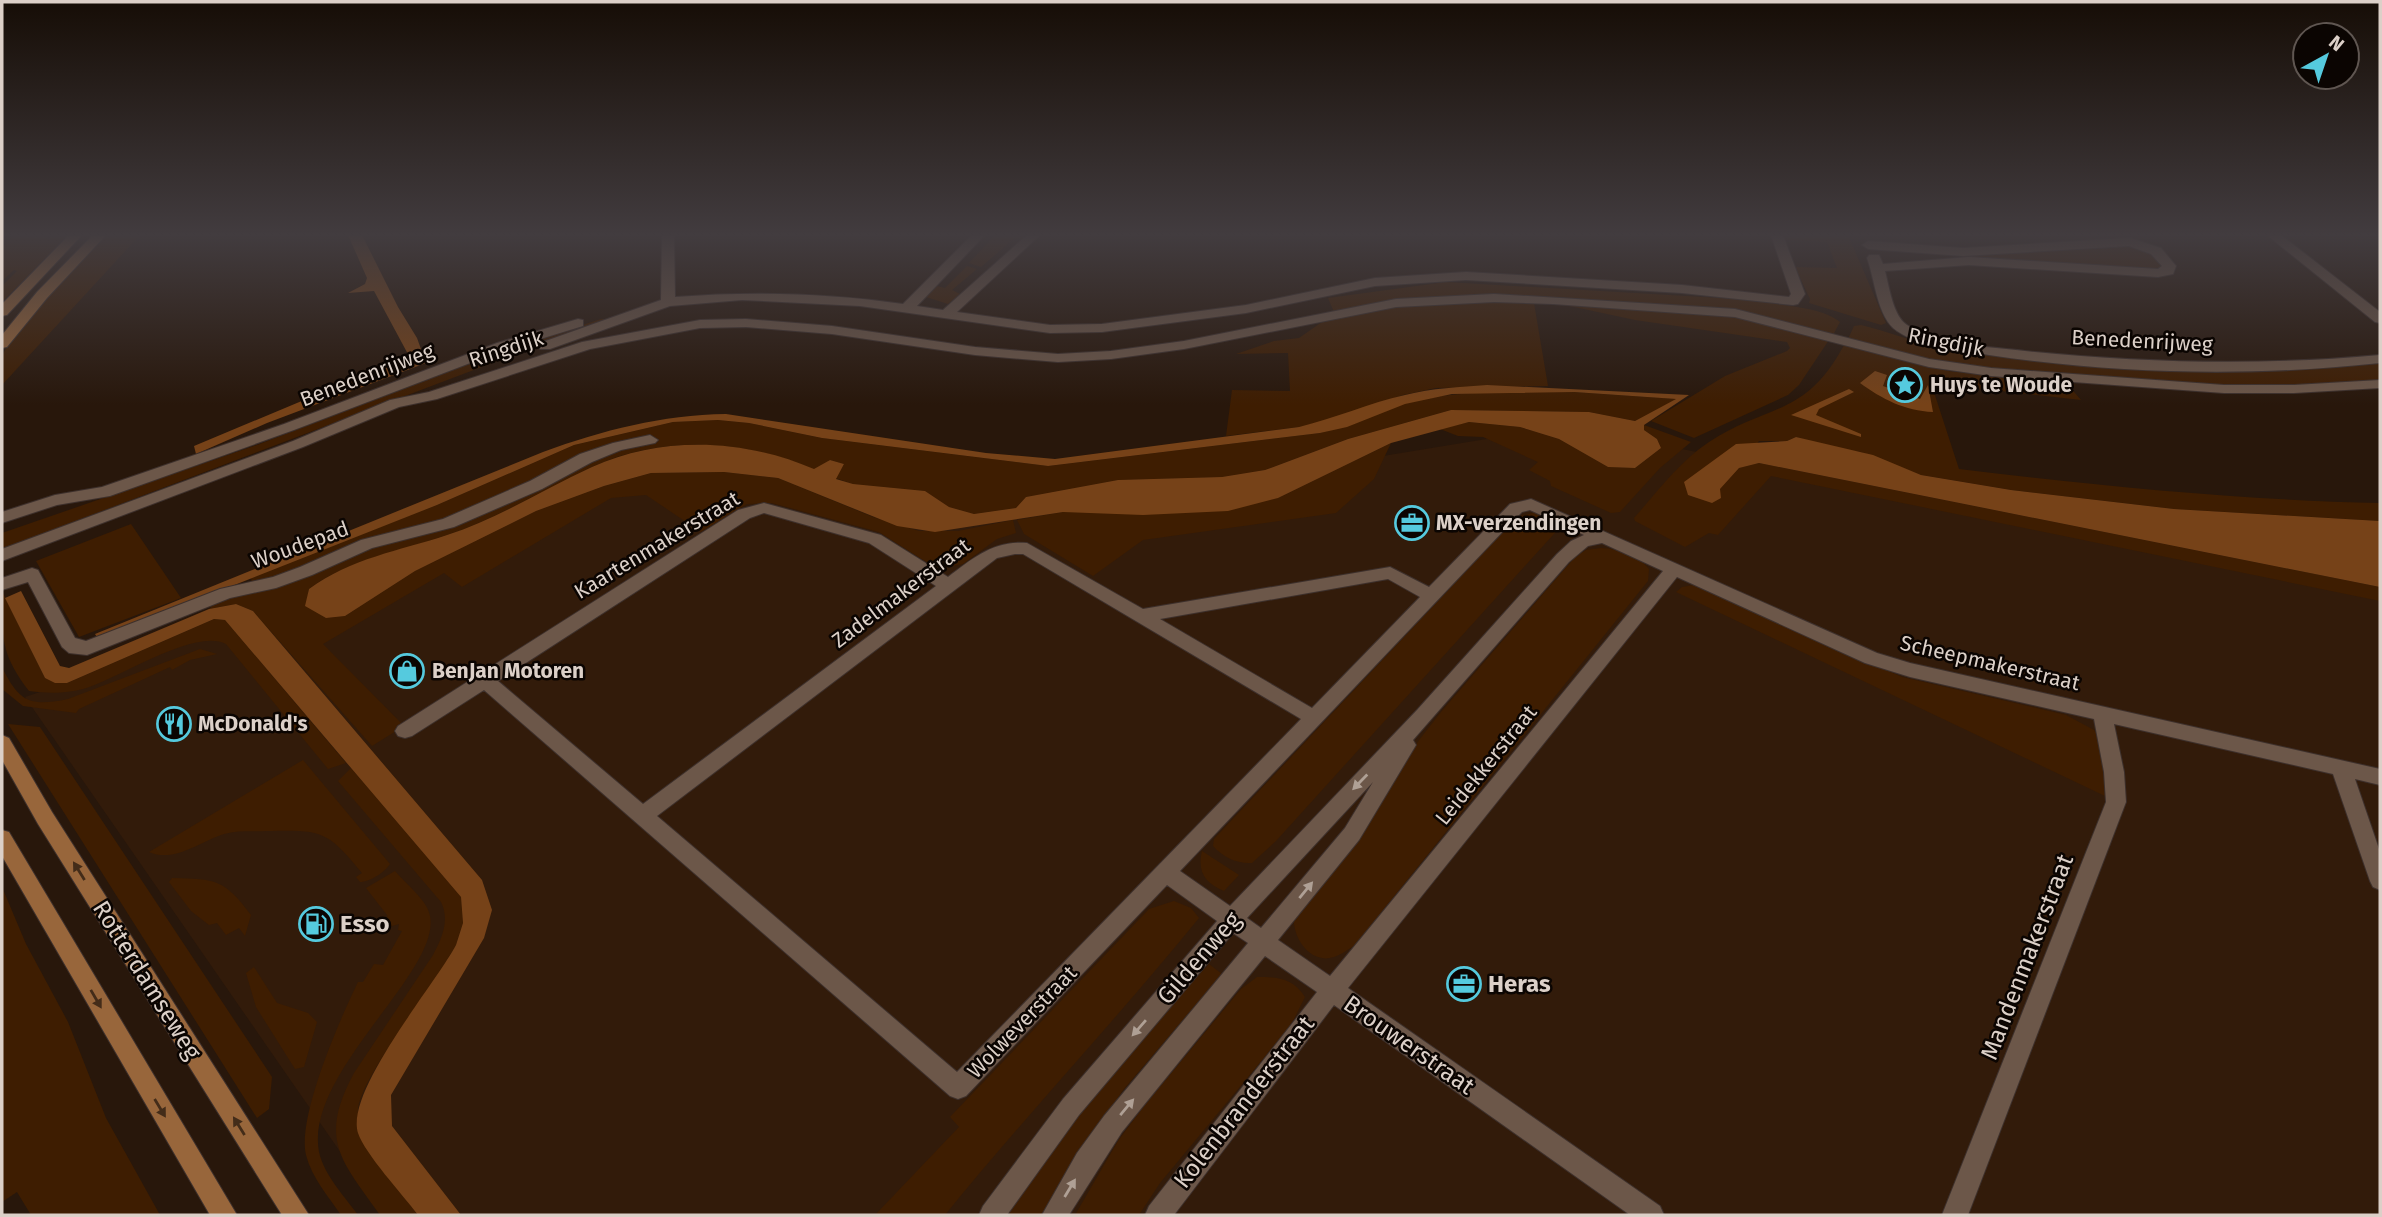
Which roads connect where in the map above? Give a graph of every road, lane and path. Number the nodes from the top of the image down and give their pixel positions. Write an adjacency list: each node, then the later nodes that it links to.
1 (21, 292): 14 (main road)
2 (45, 292): 17 (main road)
3 (668, 292): 11 (street)
4 (923, 292): 12 (street)
5 (971, 292): 15 (street)
6 (1328, 292): 15 (street, Benedenrijweg)
7 (1683, 292): 8 (street, Benedenrijweg)
8 (1797, 292)
9 (1886, 292): 18 (street, Benedenrijweg)
10 (2345, 292): 16 (street)
11 (668, 302): 12 (street, Benedenrijweg); 13 (street, Benedenrijweg)
12 (907, 308): 15 (street, Benedenrijweg)
13 (648, 310): 20 (street, Benedenrijweg); 22 (street, Benedenrijweg)
14 (2, 312)
15 (946, 314)
16 (2380, 319)
17 (2, 344)
18 (2380, 359)
19 (2380, 384): 20 (street, Ringdijk)
20 (395, 403): 24 (street, Ringdijk)
21 (650, 440): 26 (street, Woudepad)
22 (2, 518)
23 (1608, 538): 25 (street, Scheepmakerstraat); 28 (street, Wolweverstraat); 32 (street, Gildenweg)
24 (2, 555)
25 (1675, 568): 31 (street, Scheepmakerstraat); 44 (street, Leidekkerstraat)
26 (2, 584)
27 (948, 585): 29 (street, Zadelmakerstraat); 30 (street, Kaartenmakerstraat); 38 (street, Zadelmakerstraat)
28 (1430, 595): 29 (street); 33 (street, Wolweverstraat)
29 (1139, 616): 33 (street, Zadelmakerstraat)
30 (485, 680): 34 (street, Kaartenmakerstraat); 38 (street, Wolweverstraat)
31 (2102, 712): 36 (street, Scheepmakerstraat); 51 (street, Mandenmakerstraat)
32 (1424, 715): 42 (street, Gildenweg, one-way to 42); 43 (street, Gildenweg, one-way to 32)
33 (1314, 718): 40 (street, Wolweverstraat)
34 (405, 731)
35 (2, 743): 46 (main road, Rotterdamseweg, one-way to 35)
36 (2341, 768): 37 (street, Scheepmakerstraat); 41 (street)
37 (2380, 777)
38 (643, 815): 40 (street, Wolweverstraat)
39 (2, 838): 45 (main road, one-way to 45)
40 (1167, 874): 42 (street, Brouwerstraat)
41 (2380, 881)
42 (1231, 920): 43 (street, Brouwerstraat); 47 (street, Gildenweg, one-way to 47)
43 (1262, 942): 44 (street, Brouwerstraat); 48 (street, Gildenweg, one-way to 43)
44 (1332, 991): 49 (street, Kolenbranderstraat); 50 (street, Brouwerstraat)
45 (224, 1215)
46 (296, 1215)
47 (992, 1215)
48 (1055, 1215)
49 (1158, 1215)
50 (1651, 1215)
51 (1955, 1215)

